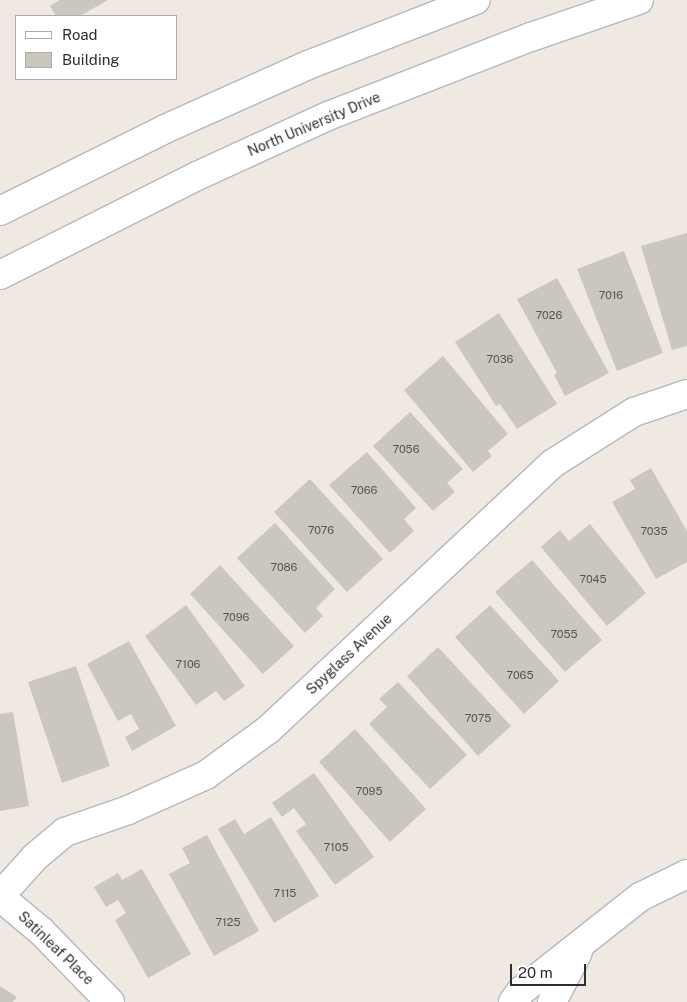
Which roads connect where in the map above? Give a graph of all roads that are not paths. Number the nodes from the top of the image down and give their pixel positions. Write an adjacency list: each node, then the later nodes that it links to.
1 (476, 0): 3 (street)
2 (639, 0): 4 (street, North University Drive)
3 (0, 211)
4 (0, 275)
5 (687, 394): 7 (street, Spyglass Avenue)
6 (687, 874): 8 (street)
7 (0, 896): 9 (street, Satinleaf Place)
8 (583, 944): 10 (street); 11 (street)
9 (110, 1002)
10 (513, 1002)
11 (552, 1002)

